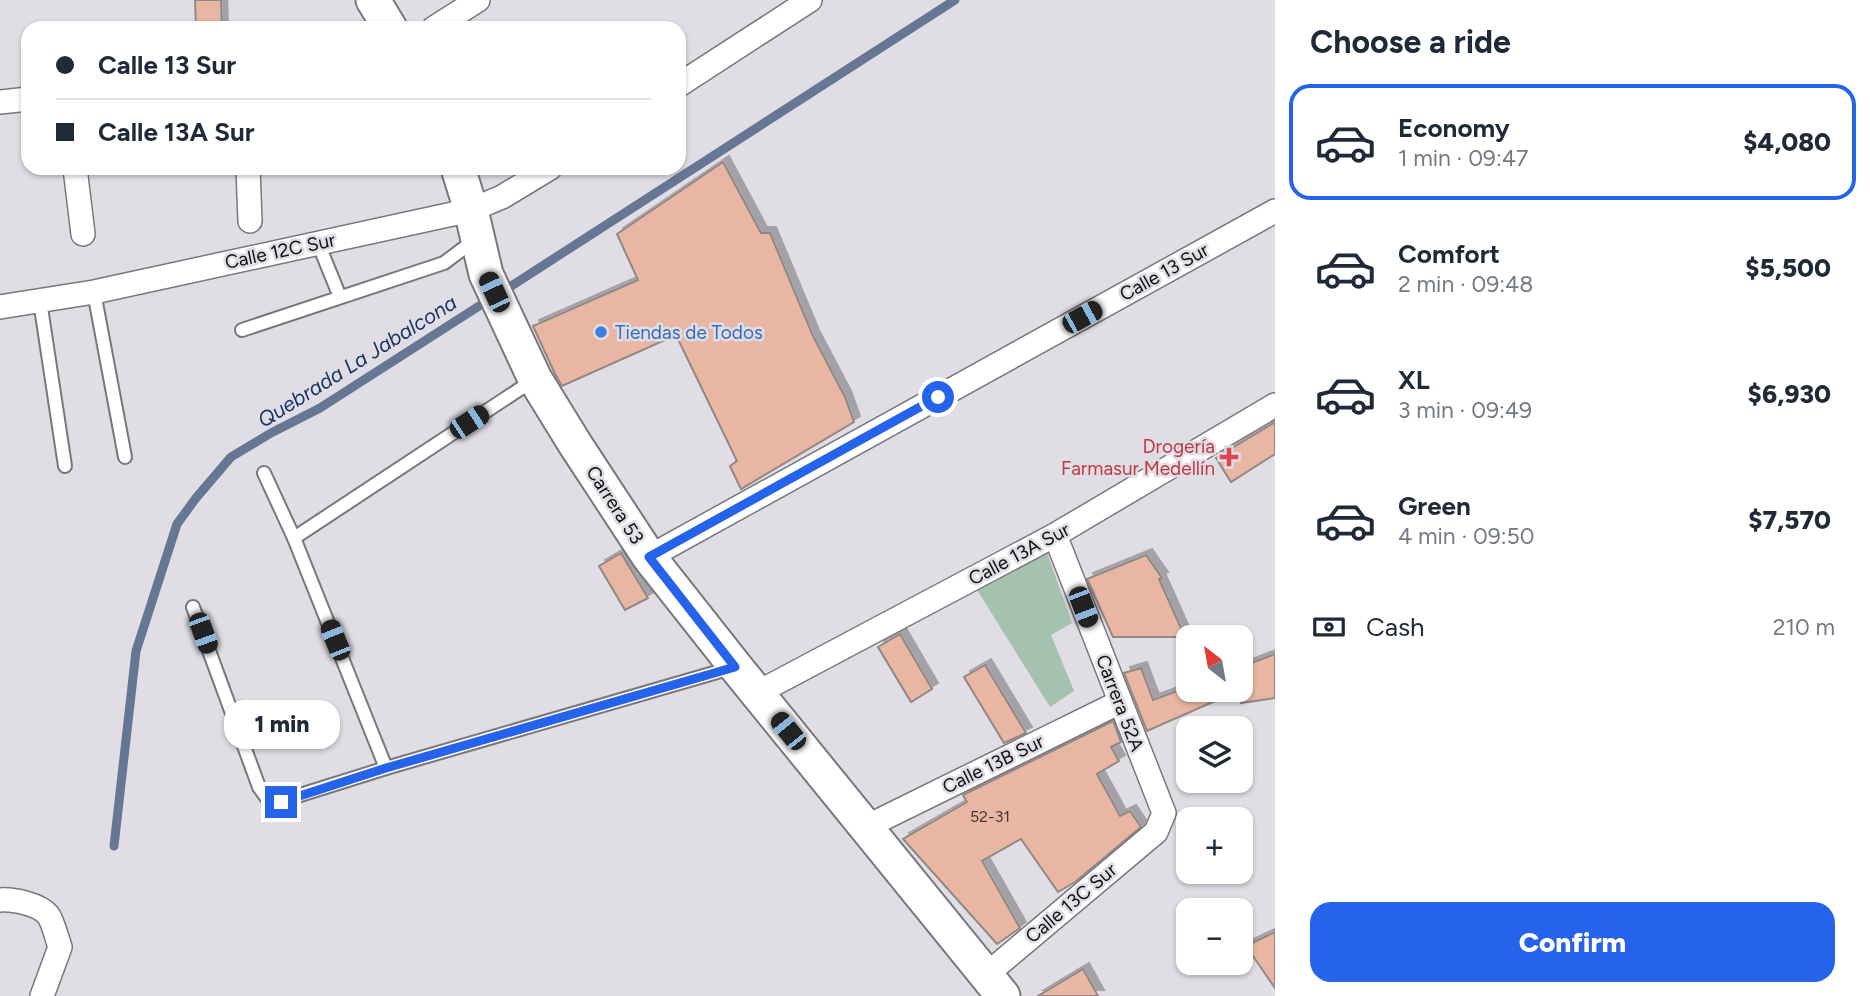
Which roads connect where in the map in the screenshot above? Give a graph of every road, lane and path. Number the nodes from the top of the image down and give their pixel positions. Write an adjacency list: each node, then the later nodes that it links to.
1 (373, 0): 4 (street)
2 (478, 0): 5 (street)
3 (810, 0): 6 (street)
4 (386, 21)
5 (445, 21)
6 (686, 80)
7 (21, 100): 8 (street)
8 (0, 102)
9 (76, 175): 16 (street)
10 (248, 175): 14 (street)
11 (460, 175): 15 (street, Carrera 53)
12 (538, 175): 15 (street, Calle 12C Sur)
13 (1275, 211): 30 (street, Calle 13 Sur)
14 (250, 221)
15 (474, 224): 17 (street, Calle 12C Sur); 19 (lane); 23 (street, Carrera 53)
16 (83, 234)
17 (318, 243): 18 (street, Calle 12C Sur); 19 (lane)
18 (94, 292): 20 (street, Calle 12C Sur); 25 (lane)
19 (340, 297): 22 (lane)
20 (40, 301): 21 (street, Calle 12C Sur); 26 (lane)
21 (0, 307)
22 (243, 330)
23 (535, 379): 29 (lane); 30 (street, Carrera 53)
24 (1275, 405): 28 (street, Calle 13A Sur)
25 (125, 457)
26 (65, 466)
27 (264, 473): 29 (lane)
28 (1055, 535): 33 (street, Calle 13A Sur); 34 (street, Carrera 52A)
29 (294, 538): 35 (lane)
30 (649, 557): 32 (street, Carrera 53)
31 (193, 607): 35 (lane)
32 (735, 667): 33 (street, Carrera 53); 35 (lane)
33 (757, 693): 36 (street, Carrera 53)
34 (1120, 702): 36 (street, Calle 13B Sur); 37 (street, Carrera 52A)
35 (386, 768)
36 (866, 827): 39 (street, Carrera 53)
37 (1156, 832): 39 (street, Calle 13C Sur)
38 (0, 900): 40 (street)
39 (995, 985)
40 (42, 996)

